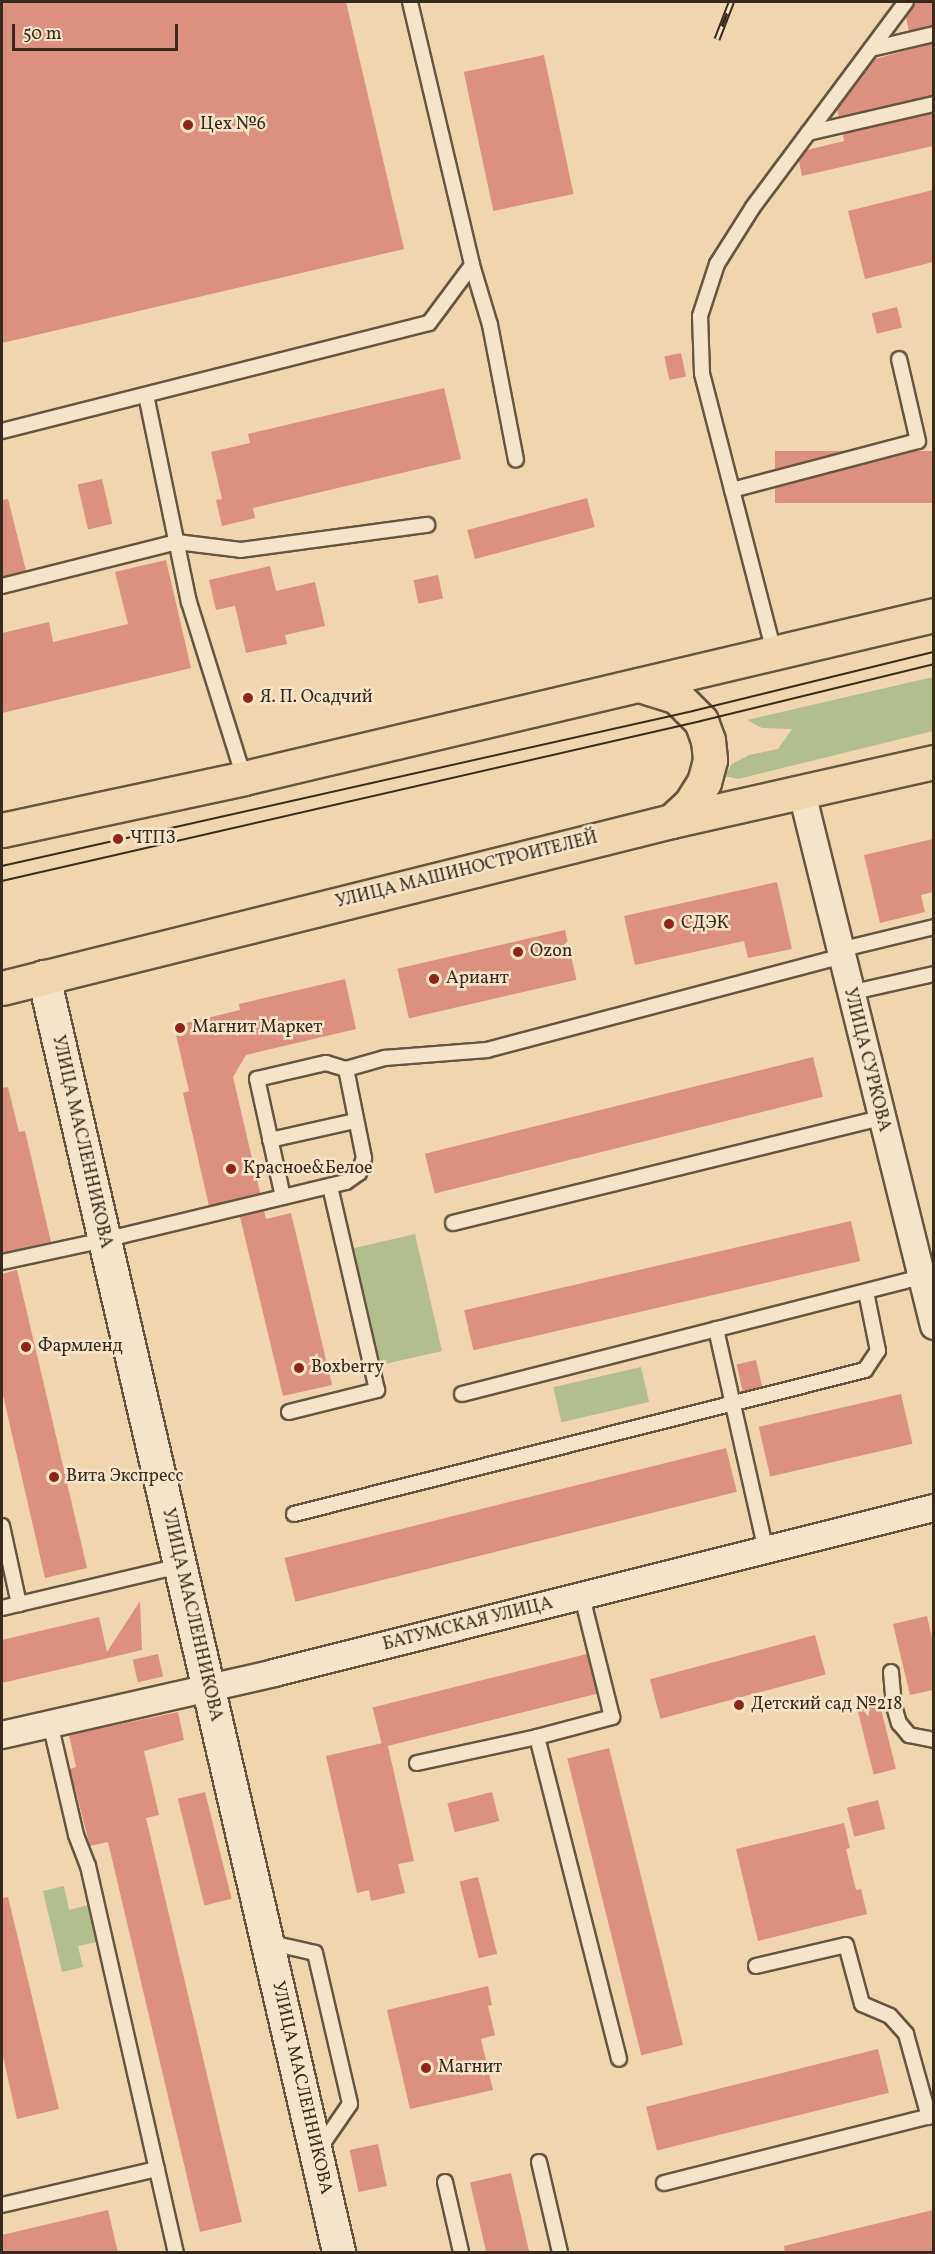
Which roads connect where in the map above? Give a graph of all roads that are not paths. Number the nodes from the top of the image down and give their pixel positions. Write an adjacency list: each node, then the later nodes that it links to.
1 (410, 2): 7 (lane)
2 (906, 2): 4 (lane)
3 (933, 34): 4 (lane)
4 (871, 49): 6 (lane)
5 (933, 104): 6 (lane)
6 (808, 133): 12 (lane)
7 (472, 265): 9 (lane); 11 (lane)
8 (899, 359): 12 (lane)
9 (146, 394): 10 (lane); 14 (lane)
10 (2, 431)
11 (516, 460)
12 (732, 490): 17 (lane)
13 (427, 525): 14 (lane)
14 (177, 542): 15 (lane); 20 (lane)
15 (2, 586)
16 (933, 615): 17 (main road)
17 (775, 652): 18 (main road)
18 (639, 685): 20 (main road); 22 (main road)
19 (933, 762): 21 (main road, УЛИЦА МАШИНОСТРОИТЕЛЕЙ)
20 (244, 778): 23 (main road)
21 (802, 794): 22 (main road, УЛИЦА МАШИНОСТРОИТЕЛЕЙ); 25 (street, УЛИЦА СУРКОВА)
22 (672, 820): 27 (main road, УЛИЦА МАШИНОСТРОИТЕЛЕЙ)
23 (2, 830)
24 (933, 927): 25 (lane)
25 (840, 954): 29 (street, УЛИЦА СУРКОВА); 30 (lane)
26 (933, 974): 29 (lane)
27 (44, 977): 28 (main road, УЛИЦА МАШИНОСТРОИТЕЛЕЙ); 37 (street, УЛИЦА МАСЛЕННИКОВА)
28 (2, 988)
29 (849, 993): 31 (street, УЛИЦА СУРКОВА)
30 (346, 1069): 32 (lane); 33 (lane)
31 (881, 1118): 36 (lane); 39 (street, УЛИЦА СУРКОВА)
32 (355, 1121): 33 (lane); 34 (lane)
33 (270, 1140): 35 (lane)
34 (330, 1187): 35 (lane); 45 (lane)
35 (283, 1197): 37 (lane)
36 (453, 1223)
37 (104, 1240): 38 (lane); 50 (street, УЛИЦА МАСЛЕННИКОВА)
38 (2, 1262)
39 (921, 1277): 40 (lane); 41 (street, УЛИЦА СУРКОВА)
40 (866, 1292): 42 (lane); 44 (lane)
41 (933, 1326)
42 (717, 1329): 43 (lane); 44 (lane)
43 (462, 1394)
44 (733, 1405): 47 (lane); 49 (lane)
45 (289, 1412)
46 (933, 1508): 49 (street, БАТУМСКАЯ УЛИЦА)
47 (294, 1514)
48 (2, 1526): 52 (lane)
49 (766, 1551): 51 (street, БАТУМСКАЯ УЛИЦА)
50 (180, 1566): 52 (lane); 55 (street, УЛИЦА МАСЛЕННИКОВА)
51 (582, 1597): 55 (street, БАТУМСКАЯ УЛИЦА); 58 (lane)
52 (20, 1604): 53 (lane)
53 (2, 1608)
54 (891, 1672): 59 (lane)
55 (208, 1687): 56 (street, БАТУМСКАЯ УЛИЦА); 61 (street, УЛИЦА МАСЛЕННИКОВА)
56 (50, 1723): 57 (street, БАТУМСКАЯ УЛИЦА); 67 (lane)
57 (2, 1735)
58 (537, 1737): 60 (lane); 63 (lane)
59 (933, 1740)
60 (417, 1762)
61 (266, 1942): 65 (street, УЛИЦА МАСЛЕННИКОВА); 65 (lane)
62 (756, 1966): 64 (lane)
63 (619, 2059)
64 (931, 2116): 69 (lane)
65 (316, 2154): 72 (street, УЛИЦА МАСЛЕННИКОВА)
66 (539, 2162): 74 (lane)
67 (157, 2169): 70 (lane); 71 (lane)
68 (445, 2182): 73 (lane)
69 (664, 2183)
70 (2, 2205)
71 (176, 2253)
72 (339, 2253)
73 (461, 2253)
74 (560, 2253)

